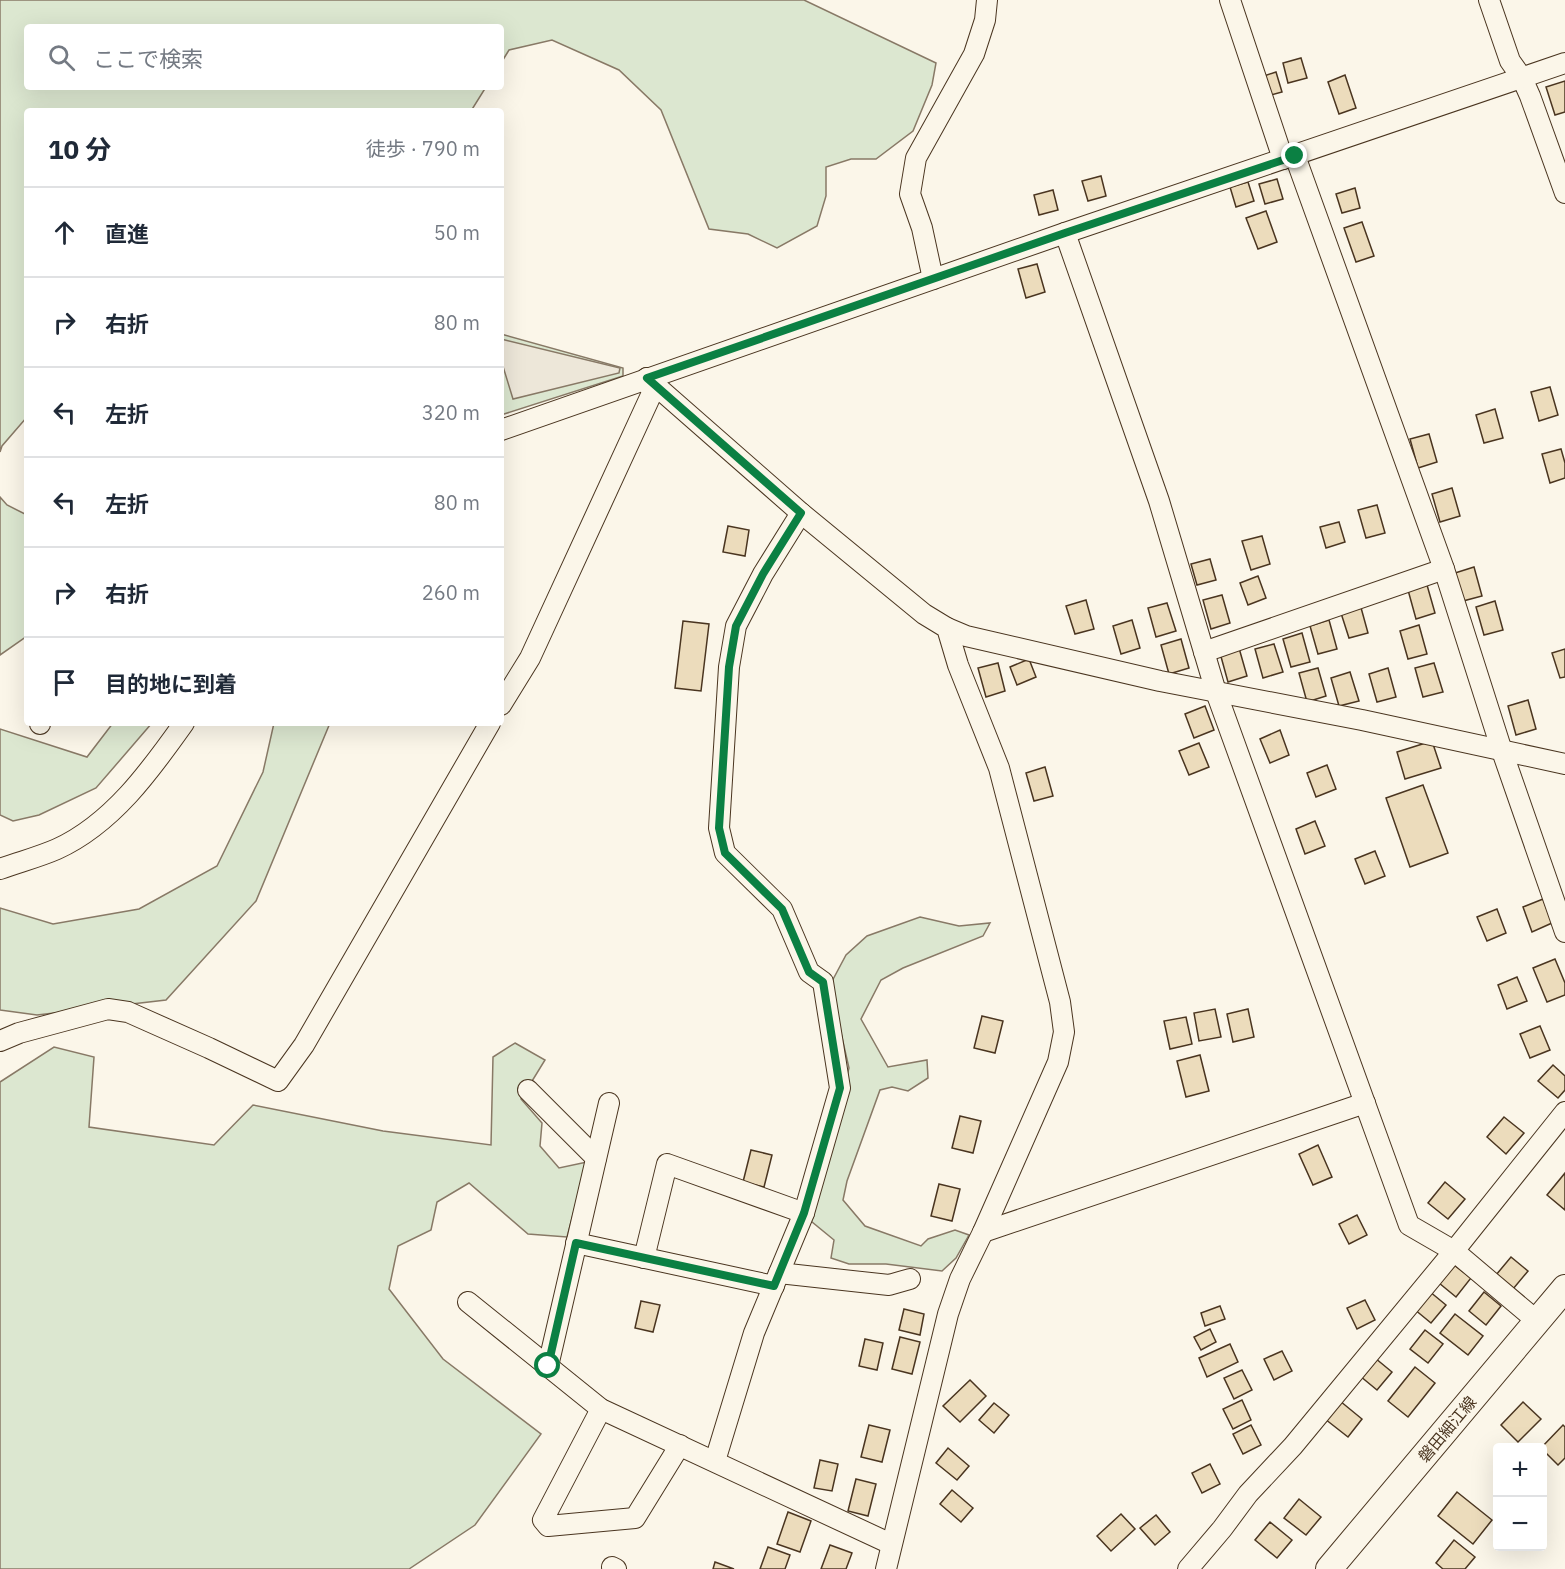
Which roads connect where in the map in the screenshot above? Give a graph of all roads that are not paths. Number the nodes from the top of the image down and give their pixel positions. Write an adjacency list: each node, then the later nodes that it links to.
1 (987, 0): 9 (street)
2 (1230, 0): 6 (street)
3 (1489, 0): 5 (street)
4 (1565, 63): 5 (street)
5 (1522, 78): 6 (street); 7 (street)
6 (1289, 158): 8 (street); 13 (street)
7 (1565, 193)
8 (1065, 233): 9 (street); 15 (street)
9 (933, 279): 10 (street)
10 (647, 378): 11 (street); 12 (street); 17 (street)
11 (504, 429)
12 (801, 513): 14 (street); 30 (street)
13 (1444, 569): 15 (street); 20 (street)
14 (947, 628): 16 (street); 31 (street)
15 (1204, 652): 16 (street)
16 (1216, 692): 20 (street); 27 (street)
17 (504, 700)
18 (182, 726): 22 (street)
19 (488, 726): 24 (street)
20 (1502, 751): 21 (street); 23 (street)
21 (1565, 764)
22 (0, 869)
23 (1565, 932)
24 (0, 1041)
25 (528, 1090): 29 (street)
26 (609, 1103): 29 (street)
27 (1365, 1103): 31 (street); 33 (street)
28 (1565, 1112): 33 (street)
29 (596, 1158): 32 (street)
30 (804, 1213): 34 (street); 36 (street)
31 (983, 1232): 44 (street)
32 (576, 1243): 34 (street); 40 (street)
33 (1454, 1251): 39 (street); 46 (street)
34 (644, 1258): 36 (street)
35 (910, 1279): 36 (street)
36 (777, 1280): 43 (street)
37 (1565, 1288): 39 (main road, 磐田細江線)
38 (468, 1302): 40 (street)
39 (1537, 1321): 47 (main road, 磐田細江線)
40 (548, 1366): 41 (street)
41 (601, 1408): 42 (street); 42 (street)
42 (680, 1445): 43 (street)
43 (715, 1461): 44 (street)
44 (891, 1544): 45 (street)
45 (886, 1569)
46 (1188, 1569)
47 (1329, 1569)

